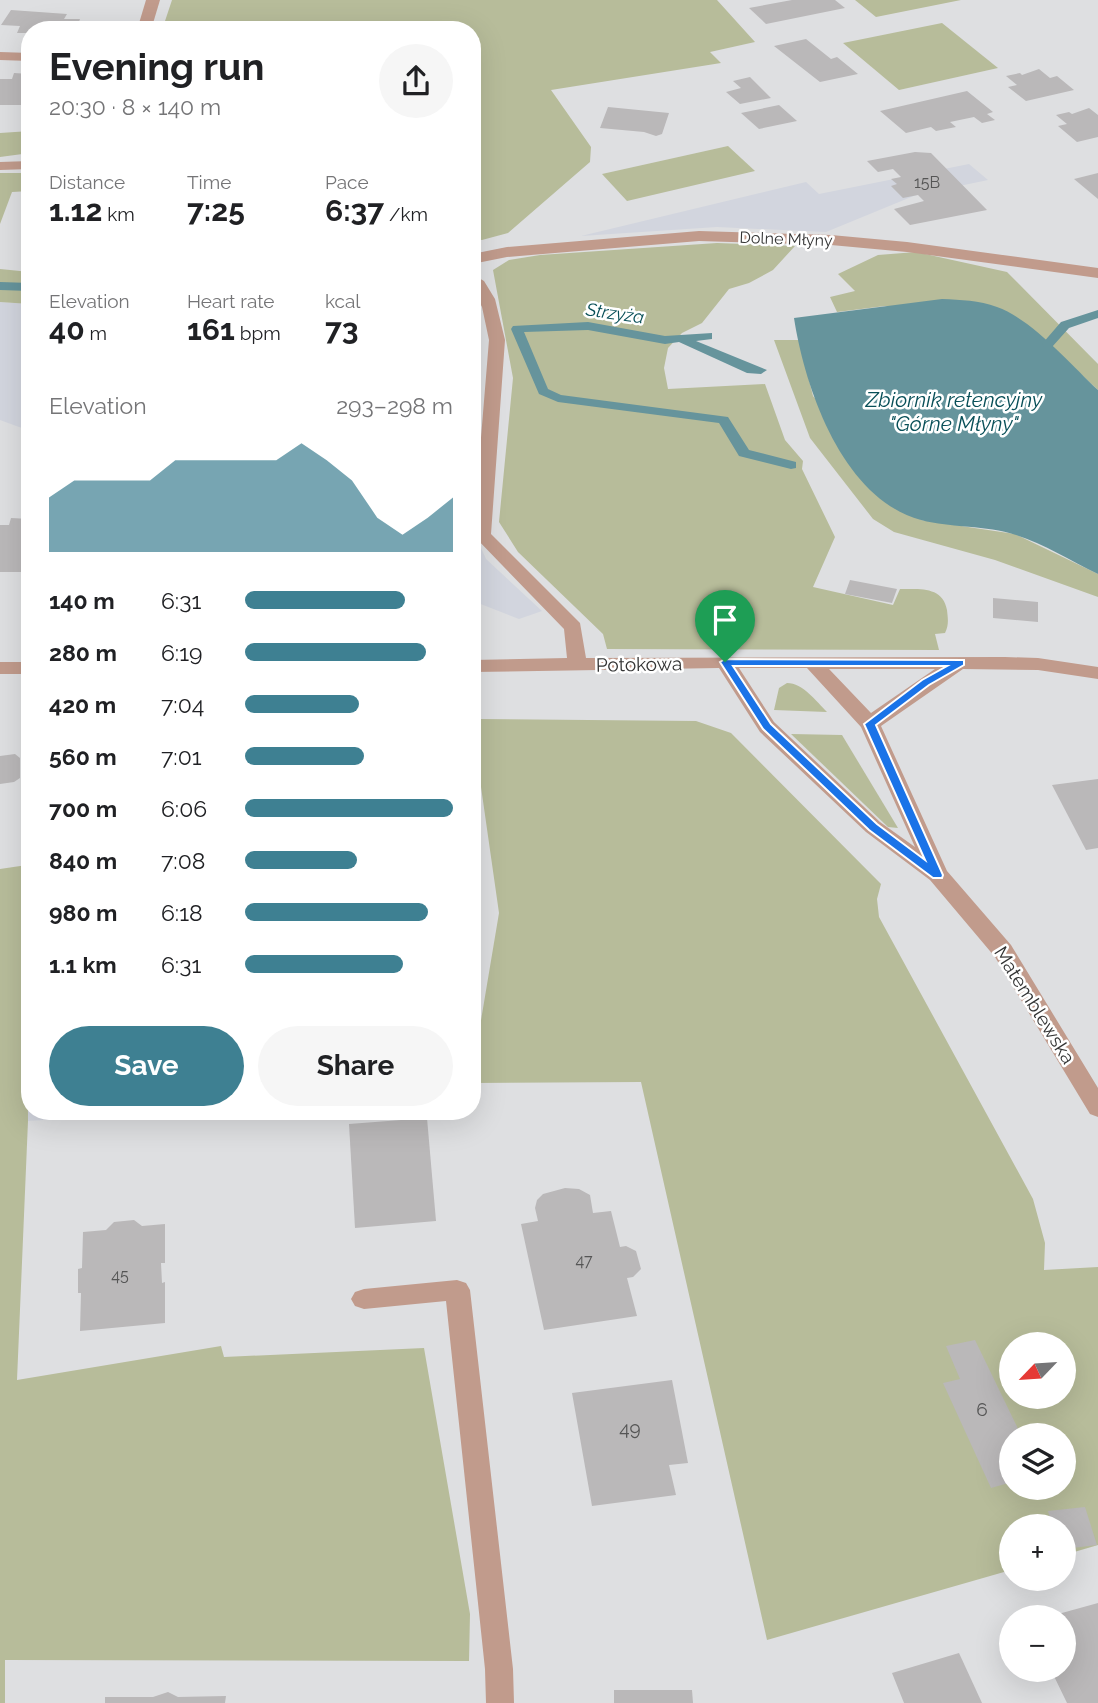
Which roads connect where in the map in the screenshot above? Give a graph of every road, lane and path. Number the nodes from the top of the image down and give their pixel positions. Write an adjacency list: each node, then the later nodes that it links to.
1 (153, 0): 2 (street)
2 (147, 21)
3 (0, 56): 4 (street)
4 (21, 57)
5 (21, 165): 6 (street)
6 (0, 166)
7 (481, 256): 8 (street, Dolne Młyny)
8 (1098, 273)
9 (481, 288): 13 (street)
10 (725, 662): 11 (street, Potokowa); 13 (street, Potokowa); 19 (street, Matemblewska)
11 (812, 662): 12 (street, Potokowa); 18 (street, Matemblewska)
12 (960, 663): 17 (street, Potokowa); 18 (street)
13 (577, 665): 14 (street, Potokowa)
14 (481, 666)
15 (0, 668): 16 (street)
16 (21, 668)
17 (1098, 673)
18 (870, 724): 19 (street, Matemblewska)
19 (937, 875): 20 (street, Matemblewska)
20 (1098, 1108)
21 (364, 1298): 22 (street)
22 (500, 1703)

